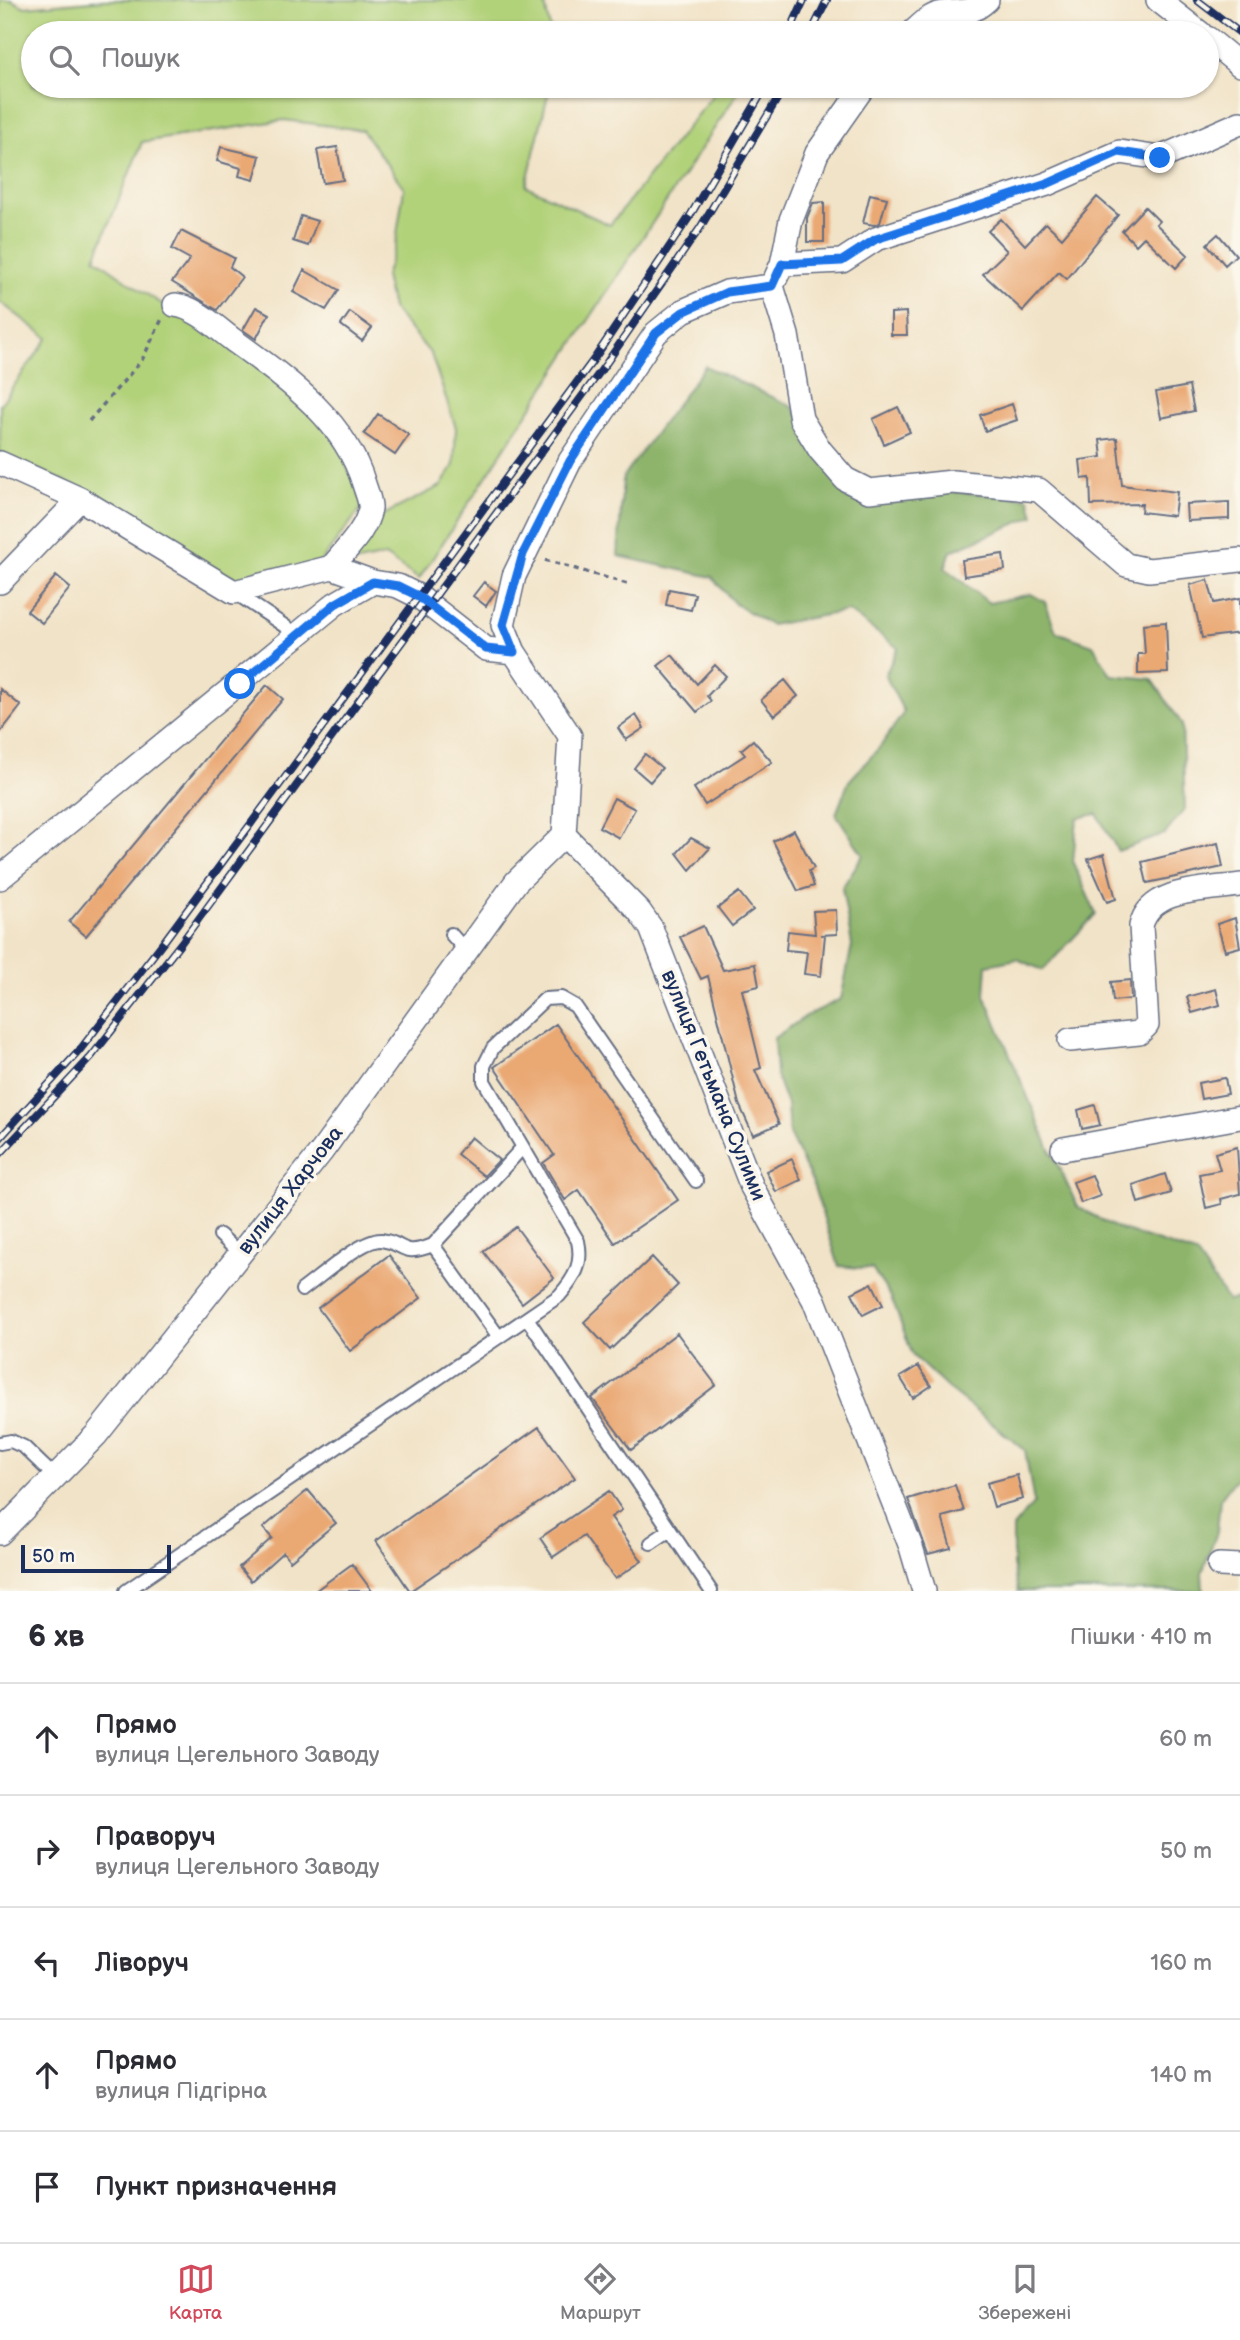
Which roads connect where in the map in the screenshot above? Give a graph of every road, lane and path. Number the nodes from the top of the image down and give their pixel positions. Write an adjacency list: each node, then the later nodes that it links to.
1 (987, 0): 3 (street)
2 (1158, 0): 4 (street)
3 (928, 21)
4 (1185, 21)
5 (1219, 48): 6 (street)
6 (1240, 65)
7 (856, 98): 9 (street)
8 (1240, 123): 9 (street)
9 (782, 264): 10 (street)
10 (772, 286): 15 (street); 16 (street)
11 (175, 305): 12 (path); 17 (street)
12 (89, 421)
13 (0, 463): 14 (street)
14 (80, 499): 18 (street); 21 (street)
15 (523, 554): 20 (path); 23 (street)
16 (1240, 560)
17 (332, 567): 19 (street); 21 (street)
18 (0, 582)
19 (373, 582): 22 (street); 23 (street)
20 (631, 585)
21 (234, 592): 22 (lane)
22 (298, 635): 25 (street)
23 (514, 652): 24 (street)
24 (564, 835): 34 (street, вулиця Харчова); 45 (street, вулиця Гетьмана Сулими)
25 (0, 878)
26 (1240, 885): 27 (street)
27 (1070, 1040)
28 (1240, 1117): 30 (street)
29 (522, 1147): 31 (lane); 33 (lane); 36 (lane)
30 (1063, 1149)
31 (696, 1181)
32 (220, 1235): 34 (lane)
33 (433, 1245): 35 (lane); 37 (lane)
34 (240, 1254): 39 (street, вулиця Харчова)
35 (302, 1290)
36 (527, 1318): 37 (lane); 40 (lane)
37 (499, 1337): 43 (lane)
38 (0, 1443): 39 (lane)
39 (55, 1477): 41 (street, вулиця Харчова)
40 (670, 1530): 42 (lane); 44 (lane)
41 (0, 1533)
42 (651, 1543)
43 (126, 1591)
44 (711, 1591)
45 (924, 1591)

